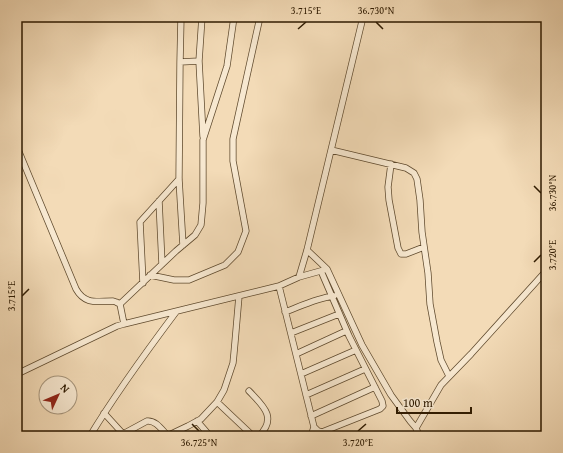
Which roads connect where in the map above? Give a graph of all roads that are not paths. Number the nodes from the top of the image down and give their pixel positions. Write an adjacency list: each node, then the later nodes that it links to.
1 (181, 17): 7 (street)
2 (202, 17): 6 (street)
3 (234, 17): 8 (street)
4 (260, 17): 20 (street)
5 (363, 17): 10 (street)
6 (200, 61): 7 (street); 8 (street)
7 (180, 62): 12 (street)
8 (203, 140): 14 (street)
9 (17, 147): 27 (street)
10 (331, 150): 11 (street); 16 (street)
11 (391, 164): 15 (street); 15 (street)
12 (179, 179): 13 (street); 14 (street)
13 (159, 201): 17 (street); 22 (street)
14 (183, 245): 17 (street)
15 (424, 247): 39 (street)
16 (307, 250): 18 (street); 21 (street)
17 (162, 264): 20 (street)
18 (324, 270): 21 (street); 24 (street); 26 (street)
19 (546, 271): 39 (street)
20 (150, 276): 22 (street)
21 (299, 277): 23 (street)
22 (143, 283): 27 (street)
23 (279, 286): 25 (street); 29 (street)
24 (338, 295): 26 (street); 48 (street)
25 (239, 296): 28 (street); 43 (street)
26 (332, 296): 29 (street); 30 (street)
27 (120, 304): 31 (street)
28 (176, 312): 31 (street); 44 (street)
29 (285, 312): 33 (street)
30 (339, 314): 32 (street); 33 (street)
31 (124, 324): 37 (street)
32 (346, 331): 34 (street); 35 (street)
33 (290, 333): 35 (street)
34 (356, 350): 36 (street); 38 (street)
35 (296, 354): 38 (street)
36 (365, 369): 40 (street); 42 (street)
37 (17, 374)
38 (301, 374): 42 (street)
39 (449, 376): 48 (street)
40 (375, 387): 45 (street); 47 (street)
41 (249, 390): 54 (street)
42 (306, 395): 45 (street)
43 (217, 402): 46 (street); 53 (street)
44 (104, 413): 49 (street); 50 (street)
45 (311, 416): 47 (street)
46 (197, 421): 51 (street); 52 (street)
47 (314, 427): 55 (street)
48 (416, 428): 56 (street)
49 (124, 435): 51 (street)
50 (90, 436)
51 (168, 436)
52 (210, 436)
53 (253, 436)
54 (259, 436)
55 (311, 436)
56 (419, 436)

